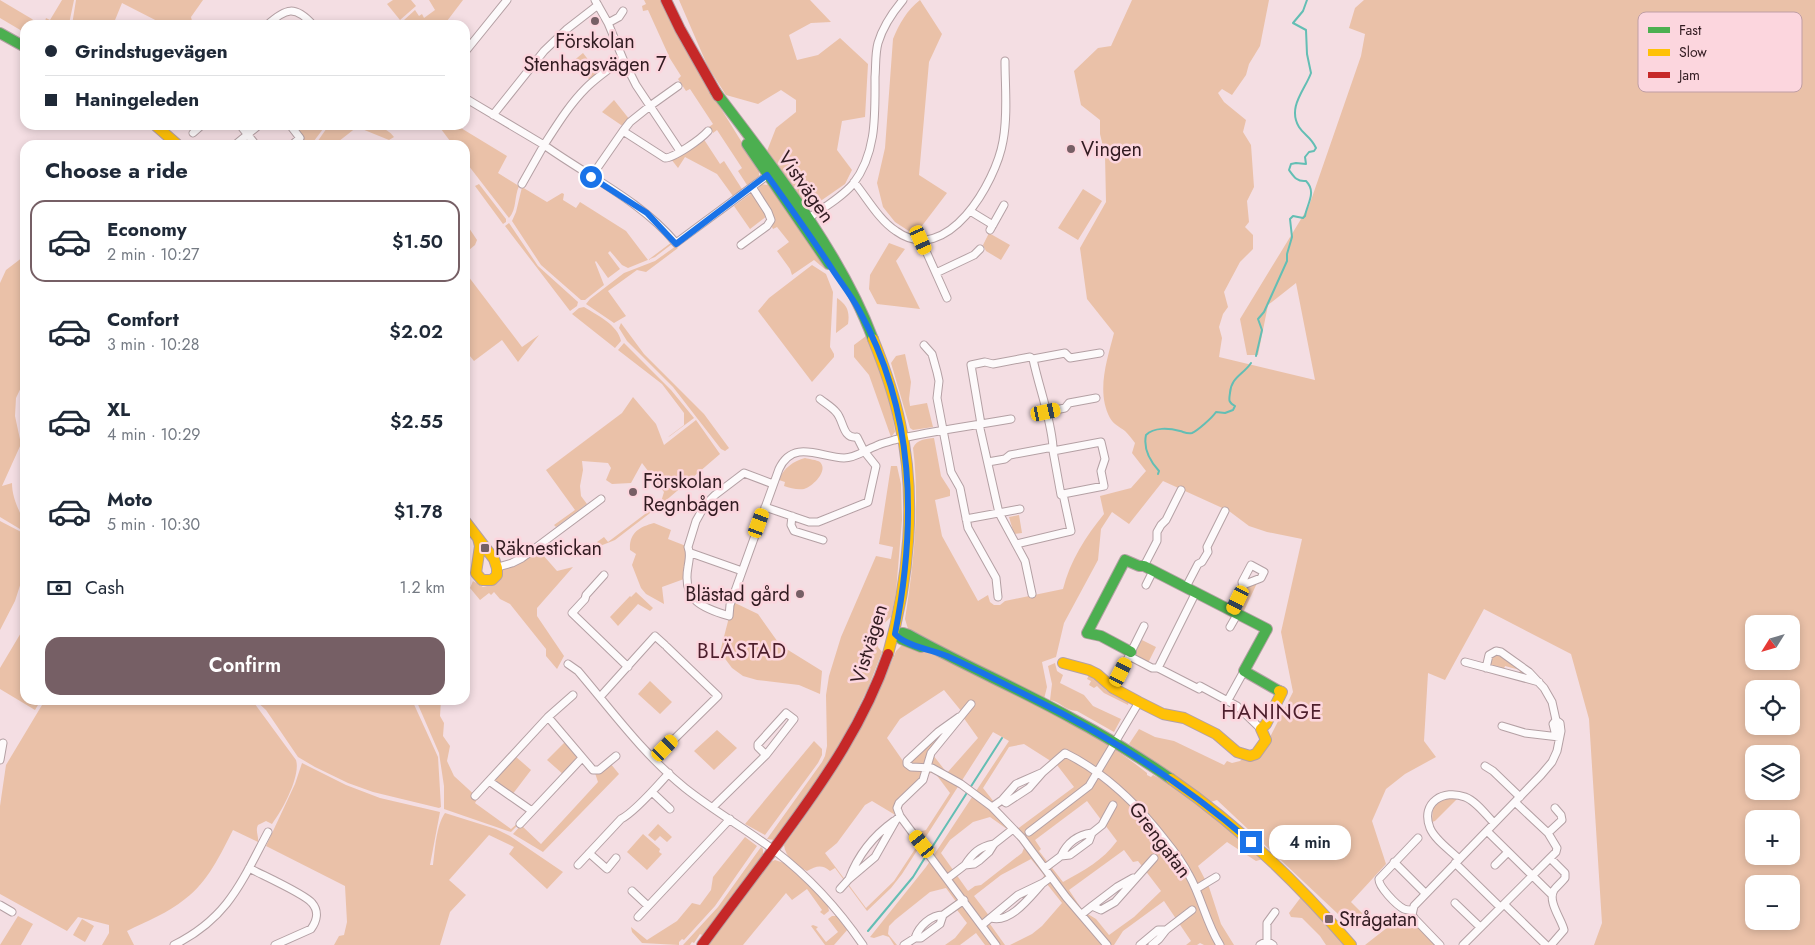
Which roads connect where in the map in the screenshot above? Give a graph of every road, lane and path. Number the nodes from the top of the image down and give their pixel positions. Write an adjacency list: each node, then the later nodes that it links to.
1 (508, 0): 12 (street)
2 (666, 0): 13 (main road, Vistvägen)
3 (673, 0): 13 (main road, Vistvägen)
4 (903, 0): 37 (street)
5 (596, 3): 9 (street); 19 (street)
6 (623, 11): 9 (street)
7 (273, 20): 8 (street)
8 (307, 20)
9 (608, 23): 14 (street)
10 (0, 33): 11 (main road)
11 (20, 44)
12 (470, 46)
13 (695, 55): 35 (main road, Vistvägen)
14 (623, 59): 18 (street); 33 (street)
15 (1005, 61): 41 (street)
16 (678, 86): 18 (street)
17 (470, 101): 19 (street)
18 (650, 106): 25 (street); 34 (street)
19 (493, 115): 33 (street)
20 (162, 130): 29 (main road)
21 (196, 130): 27 (street)
22 (244, 130): 28 (street)
23 (252, 130): 28 (street)
24 (294, 130): 32 (street)
25 (623, 131): 34 (street); 36 (street)
26 (708, 131): 34 (street)
27 (193, 133)
28 (247, 134): 30 (street); 31 (street)
29 (172, 140)
30 (240, 140)
31 (252, 140)
32 (298, 140)
33 (544, 145): 36 (street); 38 (street)
34 (680, 151)
35 (771, 173): 39 (street); 42 (main road, Vistvägen)
36 (591, 177): 39 (street)
37 (854, 182): 42 (street); 43 (street)
38 (522, 184)
39 (752, 187): 44 (street)
40 (1004, 205): 41 (street)
41 (970, 211): 43 (street)
42 (804, 221): 57 (main road, Vistvägen)
43 (921, 240): 46 (street)
44 (741, 245)
45 (980, 249): 46 (street)
46 (936, 272): 47 (street)
47 (947, 298)
48 (924, 345): 56 (street)
49 (1100, 353): 50 (street)
50 (1033, 359): 53 (street); 55 (street)
51 (1096, 398): 53 (street)
52 (820, 399): 59 (street)
53 (1046, 412): 58 (street)
54 (1011, 419): 55 (street)
55 (980, 424): 56 (street); 60 (street)
56 (943, 431): 57 (street); 70 (street)
57 (903, 438): 59 (street); 90 (main road, Vistvägen)
58 (1053, 449): 60 (street); 63 (street); 63 (street)
59 (864, 452): 61 (street); 69 (street)
60 (988, 462): 68 (street)
61 (773, 484): 65 (street); 75 (street)
62 (1181, 490): 77 (street)
63 (1063, 494): 74 (street)
64 (601, 499): 76 (street)
65 (765, 507): 69 (street); 78 (street)
66 (1020, 509): 68 (street)
67 (1225, 511): 82 (street)
68 (999, 513): 70 (street); 74 (street)
69 (792, 516): 73 (street)
70 (966, 519): 86 (street)
71 (470, 528): 72 (main road)
72 (478, 538): 76 (main road); 76 (main road)
73 (823, 540)
74 (1016, 544): 83 (street)
75 (691, 553): 78 (street); 85 (street)
76 (498, 567)
77 (1148, 568): 80 (street); 82 (main road); 91 (main road)
78 (742, 571): 85 (street)
79 (604, 575): 95 (street)
80 (1146, 585)
81 (1243, 585): 87 (street)
82 (1191, 590): 87 (main road); 96 (street)
83 (1032, 594)
84 (703, 595): 85 (street)
85 (693, 597)
86 (998, 597)
87 (1235, 612): 89 (street); 98 (main road)
88 (1144, 626): 91 (street)
89 (1230, 627)
90 (895, 634): 112 (main road); 146 (main road, Vistvägen)
91 (1130, 654): 96 (street); 100 (street)
92 (1465, 662): 97 (street)
93 (1063, 663): 100 (main road)
94 (568, 664): 102 (street)
95 (628, 667): 102 (street); 116 (street)
96 (1158, 668): 103 (street)
97 (1486, 668): 99 (street); 99 (street)
98 (1244, 672): 103 (street); 109 (main road)
99 (1539, 682): 110 (street)
100 (1113, 688): 104 (main road)
101 (573, 695): 107 (street)
102 (600, 697): 116 (street)
103 (1228, 700): 109 (street)
104 (1139, 702): 109 (main road); 112 (street)
105 (971, 704): 106 (street)
106 (960, 717): 119 (street); 119 (street)
107 (548, 718): 115 (street); 123 (street)
108 (1502, 726): 110 (street)
109 (1261, 729)
110 (1559, 737): 127 (street)
111 (3, 743): 117 (street)
112 (1116, 743): 121 (street); 195 (main road)
113 (766, 754): 113 (street); 129 (street)
114 (616, 756): 115 (street)
115 (582, 758): 133 (street)
116 (654, 759): 122 (street)
117 (0, 760)
118 (1485, 766): 127 (street)
119 (926, 768): 130 (street); 134 (street)
120 (1043, 772): 121 (street, Grengatan); 126 (street, Grengatan); 126 (street, Grengatan)
121 (1098, 772): 142 (street); 165 (street, Grengatan)
122 (668, 774): 124 (street); 129 (street)
123 (489, 781): 125 (street); 133 (street)
124 (652, 792): 132 (street); 148 (street)
125 (475, 796)
126 (1002, 800): 130 (street, Grengatan)
127 (1517, 800): 136 (street); 143 (street)
128 (1113, 805): 157 (street, Grengatan)
129 (713, 807): 135 (street)
130 (992, 807): 138 (street)
131 (1555, 808): 143 (street)
132 (670, 809)
133 (532, 811): 137 (street)
134 (898, 818): 139 (street); 144 (street); 161 (street)
135 (730, 819): 146 (street); 172 (street)
136 (1494, 823): 140 (street); 152 (street)
137 (520, 824)
138 (1013, 829): 157 (street); 161 (street)
139 (881, 830): 144 (street); 162 (street)
140 (1486, 831): 147 (street); 152 (street)
141 (268, 832): 156 (street)
142 (1029, 832)
143 (1548, 833): 151 (street)
144 (888, 836): 162 (street)
145 (1418, 838): 153 (street)
146 (773, 850): 187 (main road, Vistvägen); 188 (street)
147 (1508, 852): 155 (street); 158 (street)
148 (589, 853): 149 (street); 154 (street)
149 (616, 858)
150 (1154, 858): 178 (street, Grengatan)
151 (1550, 858): 158 (street); 168 (street)
152 (1457, 861): 167 (street); 173 (street)
153 (1394, 862): 167 (street); 175 (street)
154 (578, 865)
155 (1494, 865)
156 (249, 868): 185 (street); 186 (street)
157 (1045, 868): 159 (street)
158 (1533, 876): 168 (street); 173 (street)
159 (1051, 877): 163 (street); 178 (street)
160 (1216, 877): 165 (street)
161 (948, 878): 169 (street)
162 (849, 879): 164 (street)
163 (1043, 883): 180 (street); 180 (street)
164 (840, 889)
165 (1196, 889): 194 (street, Grengatan)
166 (632, 891): 172 (street)
167 (1425, 893): 175 (street)
168 (1552, 895): 199 (street)
169 (964, 900): 181 (street); 189 (street)
170 (1455, 903): 182 (street)
171 (0, 905): 176 (street)
172 (648, 906): 179 (street)
173 (1502, 906): 182 (street); 198 (street)
174 (1192, 910): 183 (street)
175 (1412, 910): 196 (street)
176 (12, 912)
177 (1275, 912): 184 (street)
178 (1082, 914): 191 (street)
179 (638, 917)
180 (991, 918): 181 (street)
181 (982, 926): 190 (street)
182 (1480, 928): 197 (street)
183 (1166, 930): 192 (street); 193 (street)
184 (1267, 944)
185 (174, 945)
186 (275, 945)
187 (702, 945)
188 (863, 945)
189 (904, 945)
190 (996, 945)
191 (1107, 945)
192 (1140, 945)
193 (1152, 945)
194 (1220, 945)
195 (1351, 945)
196 (1440, 945)
197 (1463, 945)
198 (1546, 945)
199 (1551, 945)

